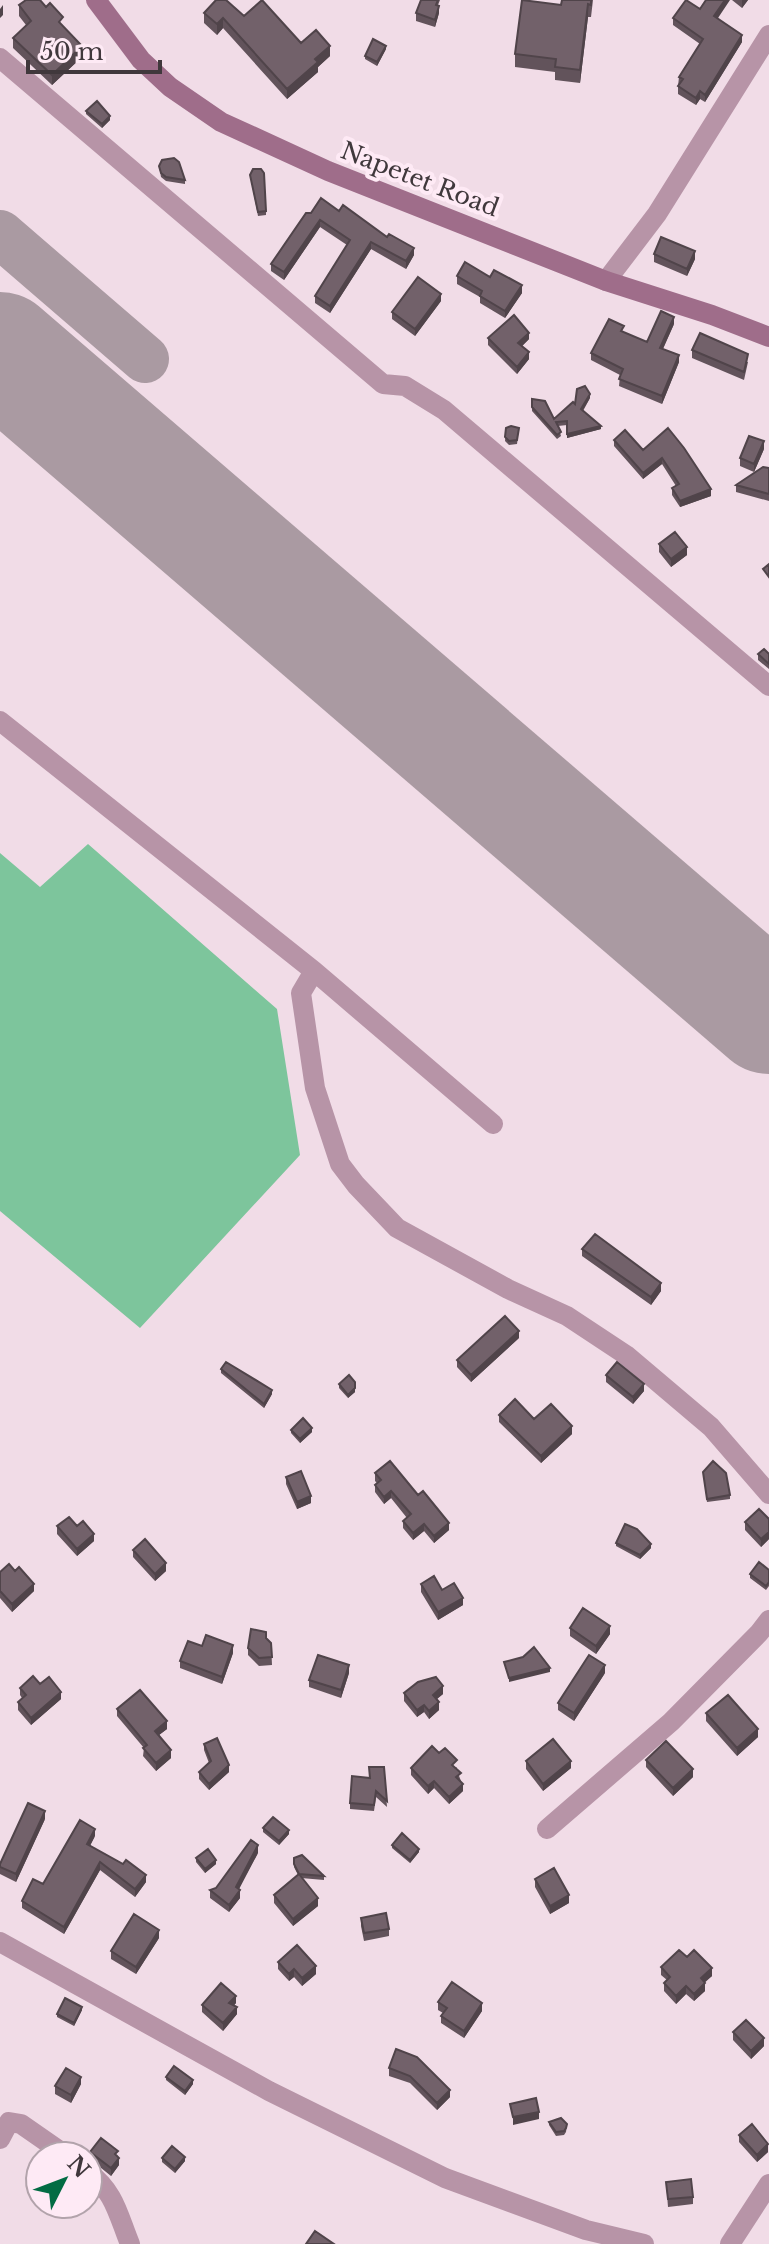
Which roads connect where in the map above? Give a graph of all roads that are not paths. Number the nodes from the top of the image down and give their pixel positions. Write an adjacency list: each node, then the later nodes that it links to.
1 (96, 0): 4 (main road, Napetet Road)
2 (769, 35): 4 (street)
3 (0, 58): 6 (street)
4 (606, 281): 5 (main road, Napetet Road)
5 (769, 337)
6 (769, 686)
7 (0, 721): 8 (street)
8 (314, 971): 9 (street); 10 (street)
9 (493, 1124)
10 (769, 1494)
11 (769, 1620): 12 (street)
12 (547, 1829)
13 (0, 1942): 18 (street)
14 (0, 2139): 15 (street)
15 (44, 2140)
16 (769, 2184): 21 (street)
17 (104, 2188): 19 (street)
18 (583, 2237): 20 (street)
19 (130, 2244)
20 (644, 2244)
21 (730, 2244)

